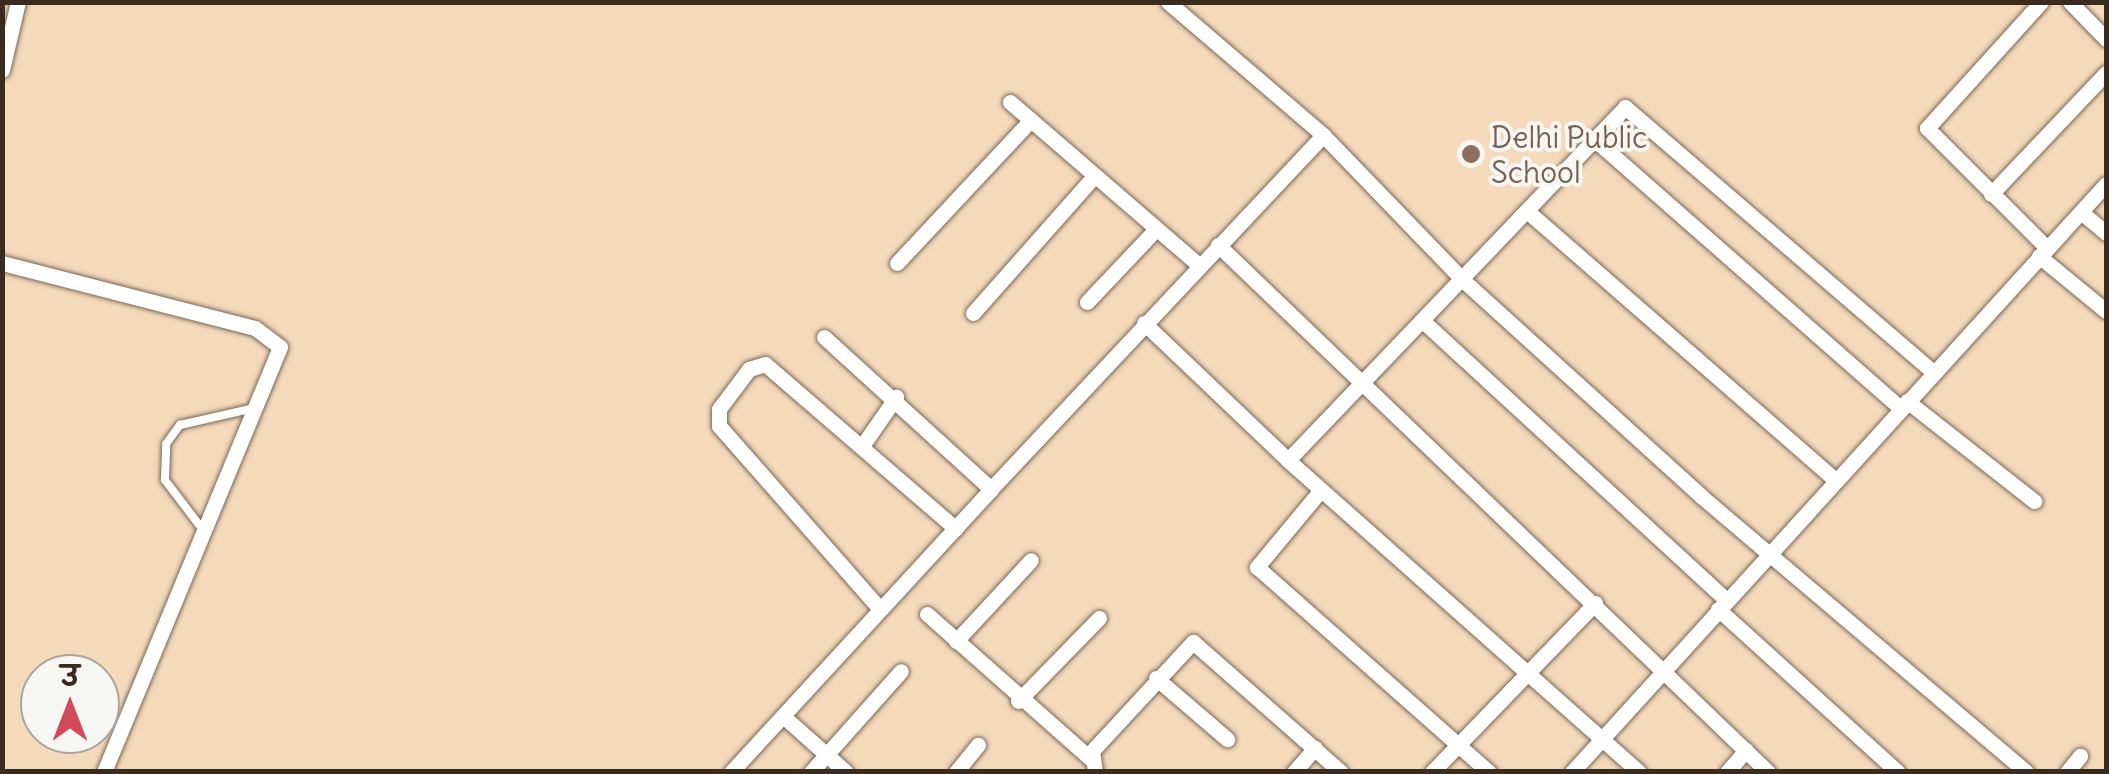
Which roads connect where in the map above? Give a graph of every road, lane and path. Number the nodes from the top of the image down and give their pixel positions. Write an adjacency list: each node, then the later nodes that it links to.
1 (18, 2): 6 (street)
2 (1168, 2): 10 (street)
3 (2041, 2): 14 (street)
4 (2070, 2): 5 (street)
5 (2106, 39)
6 (2, 70)
7 (2106, 73): 14 (street)
8 (1010, 102): 9 (street)
9 (1031, 120): 12 (street); 22 (street)
10 (1323, 135): 19 (street); 24 (street)
11 (1593, 138): 15 (street); 31 (street); 34 (street)
12 (1094, 176): 17 (street); 27 (street)
13 (2106, 184): 16 (street)
14 (1991, 194): 20 (street)
15 (1527, 212): 24 (street); 38 (street)
16 (2081, 212): 18 (street); 20 (street)
17 (1156, 229): 23 (street); 25 (street)
18 (2106, 233)
19 (1218, 245): 23 (street); 32 (street)
20 (2043, 252): 26 (street); 31 (street)
21 (2, 264): 35 (street)
22 (897, 264)
23 (1199, 265): 28 (street)
24 (1464, 281): 29 (street); 44 (street)
25 (1088, 302)
26 (2106, 311)
27 (973, 314)
28 (1144, 323): 37 (street); 39 (street)
29 (1425, 323): 32 (street); 47 (street)
30 (824, 337): 33 (street)
31 (1933, 372): 34 (street)
32 (1366, 384): 37 (street); 46 (street)
33 (896, 397): 36 (street); 39 (street)
34 (1904, 405): 38 (street); 41 (street)
35 (255, 408): 43 (street); 43 (lane)
36 (862, 446): 42 (street); 48 (street)
37 (1288, 460): 40 (street)
38 (1835, 480): 44 (street)
39 (991, 489): 42 (street)
40 (1320, 491): 54 (street); 62 (street)
41 (2034, 501)
42 (956, 529): 48 (street)
43 (202, 530): 67 (street)
44 (1768, 554): 47 (street); 81 (street)
45 (1031, 560): 51 (street)
46 (1595, 602): 52 (street); 54 (street)
47 (1722, 605): 52 (street); 80 (street)
48 (880, 609): 57 (street)
49 (927, 614): 51 (street)
50 (1099, 618): 56 (street)
51 (956, 641): 56 (street)
52 (1663, 669): 58 (street); 63 (street)
53 (901, 671): 64 (street)
54 (1527, 676): 58 (street); 62 (street)
55 (1156, 678): 59 (street); 61 (street); 66 (street)
56 (1018, 700): 66 (street)
57 (783, 716): 64 (street); 68 (street)
58 (1602, 739): 76 (street); 77 (street)
59 (1227, 740)
60 (978, 745): 71 (street)
61 (1315, 748): 72 (street); 73 (street)
62 (1457, 748): 74 (street); 75 (street)
63 (1746, 750): 78 (street); 79 (street)
64 (826, 754): 69 (street); 70 (street)
65 (2080, 756): 82 (street)
66 (1093, 765)
67 (104, 772)
68 (732, 772)
69 (810, 772)
70 (846, 772)
71 (956, 772)
72 (1294, 772)
73 (1341, 772)
74 (1432, 772)
75 (1489, 772)
76 (1572, 772)
77 (1639, 772)
78 (1727, 772)
79 (1768, 772)
80 (1898, 772)
81 (2026, 772)
82 (2067, 772)

